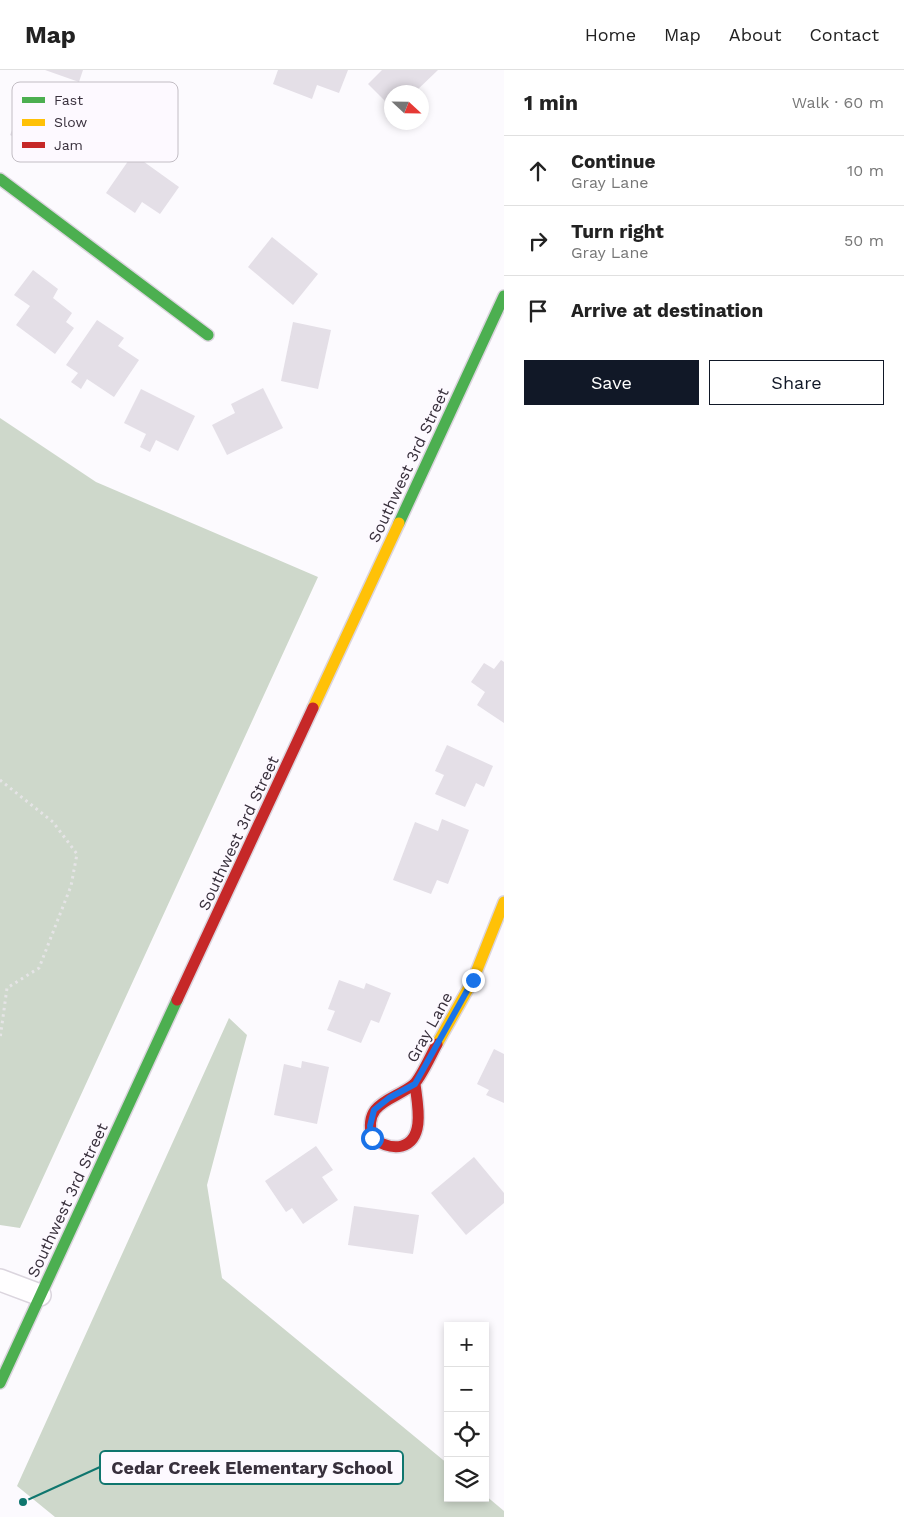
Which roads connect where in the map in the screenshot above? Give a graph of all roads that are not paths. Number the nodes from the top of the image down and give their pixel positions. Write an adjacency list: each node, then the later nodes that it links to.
1 (0, 179): 3 (main road)
2 (504, 296): 8 (main road, Southwest 3rd Street)
3 (208, 335)
4 (504, 902): 5 (main road, Gray Lane)
5 (498, 938): 6 (main road, Gray Lane)
6 (415, 1084): 6 (main road, Gray Lane)
7 (0, 1280): 8 (street)
8 (40, 1295): 9 (main road, Southwest 3rd Street)
9 (0, 1383)

